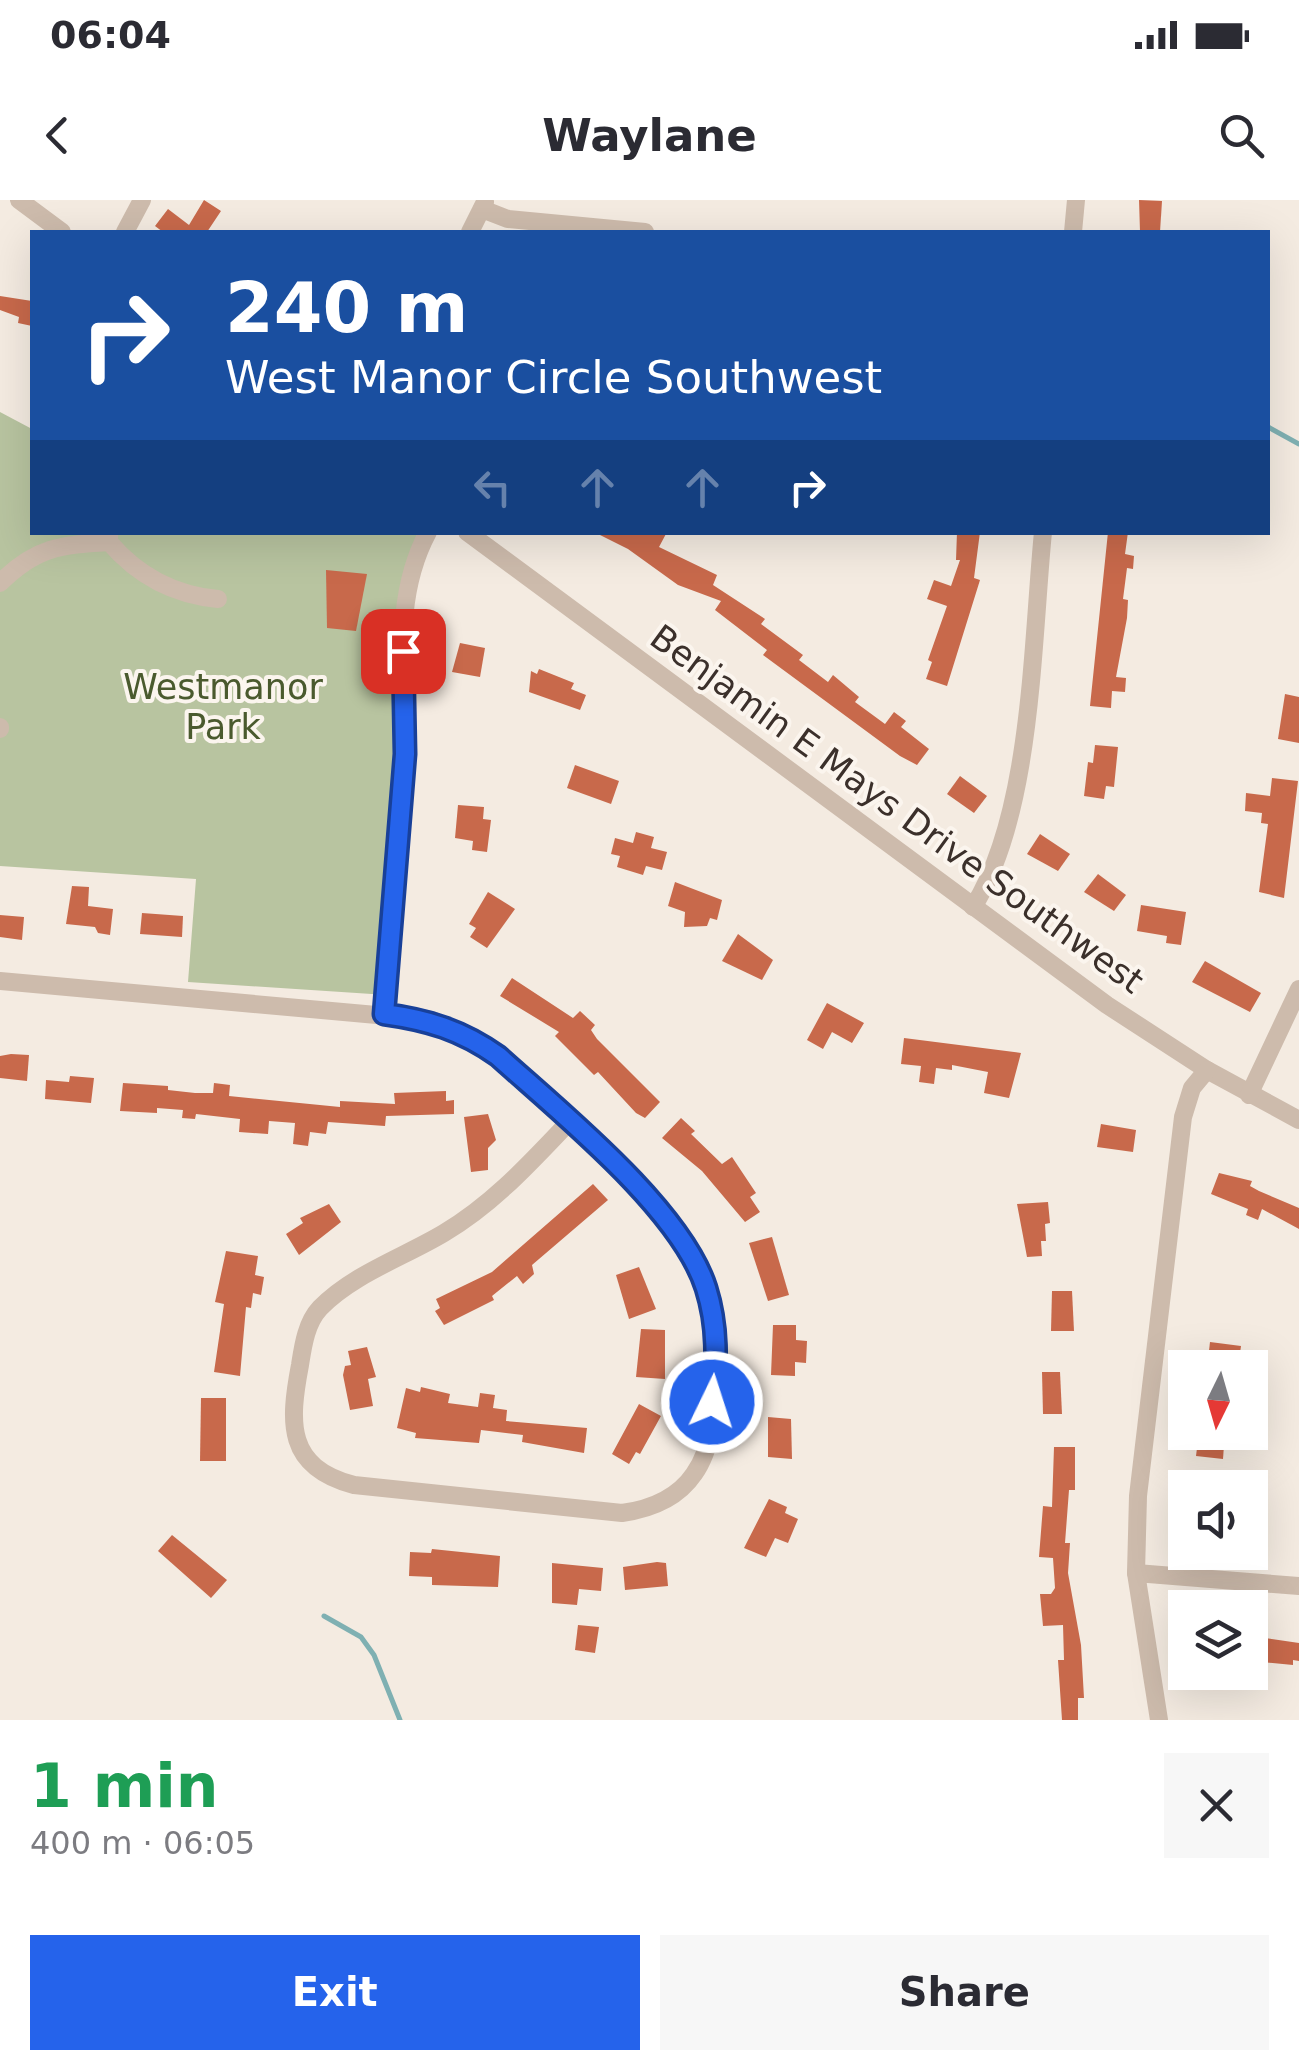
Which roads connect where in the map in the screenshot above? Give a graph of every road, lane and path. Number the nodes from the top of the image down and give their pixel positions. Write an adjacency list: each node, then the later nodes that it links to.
1 (19, 200): 6 (street)
2 (142, 200): 5 (street)
3 (1076, 200): 9 (street)
4 (484, 205): 7 (street); 8 (street)
5 (121, 227)
6 (59, 230)
7 (471, 230)
8 (624, 230)
9 (1073, 230)
10 (426, 535): 19 (street)
11 (471, 535): 16 (street, Benjamin E Mays Drive Southwest)
12 (1042, 535): 16 (street)
13 (109, 537): 14 (street); 15 (street)
14 (0, 583)
15 (218, 599)
16 (974, 907): 20 (street, Benjamin E Mays Drive Southwest)
17 (0, 981): 19 (street)
18 (1299, 989): 21 (street)
19 (384, 1014): 23 (street)
20 (1207, 1070): 21 (street, Benjamin E Mays Drive Southwest); 24 (street)
21 (1249, 1095): 22 (street, Benjamin E Mays Drive Southwest)
22 (1299, 1120)
23 (570, 1122): 23 (street)
24 (1136, 1573): 25 (street); 26 (street)
25 (1299, 1586)
26 (1159, 1720)

